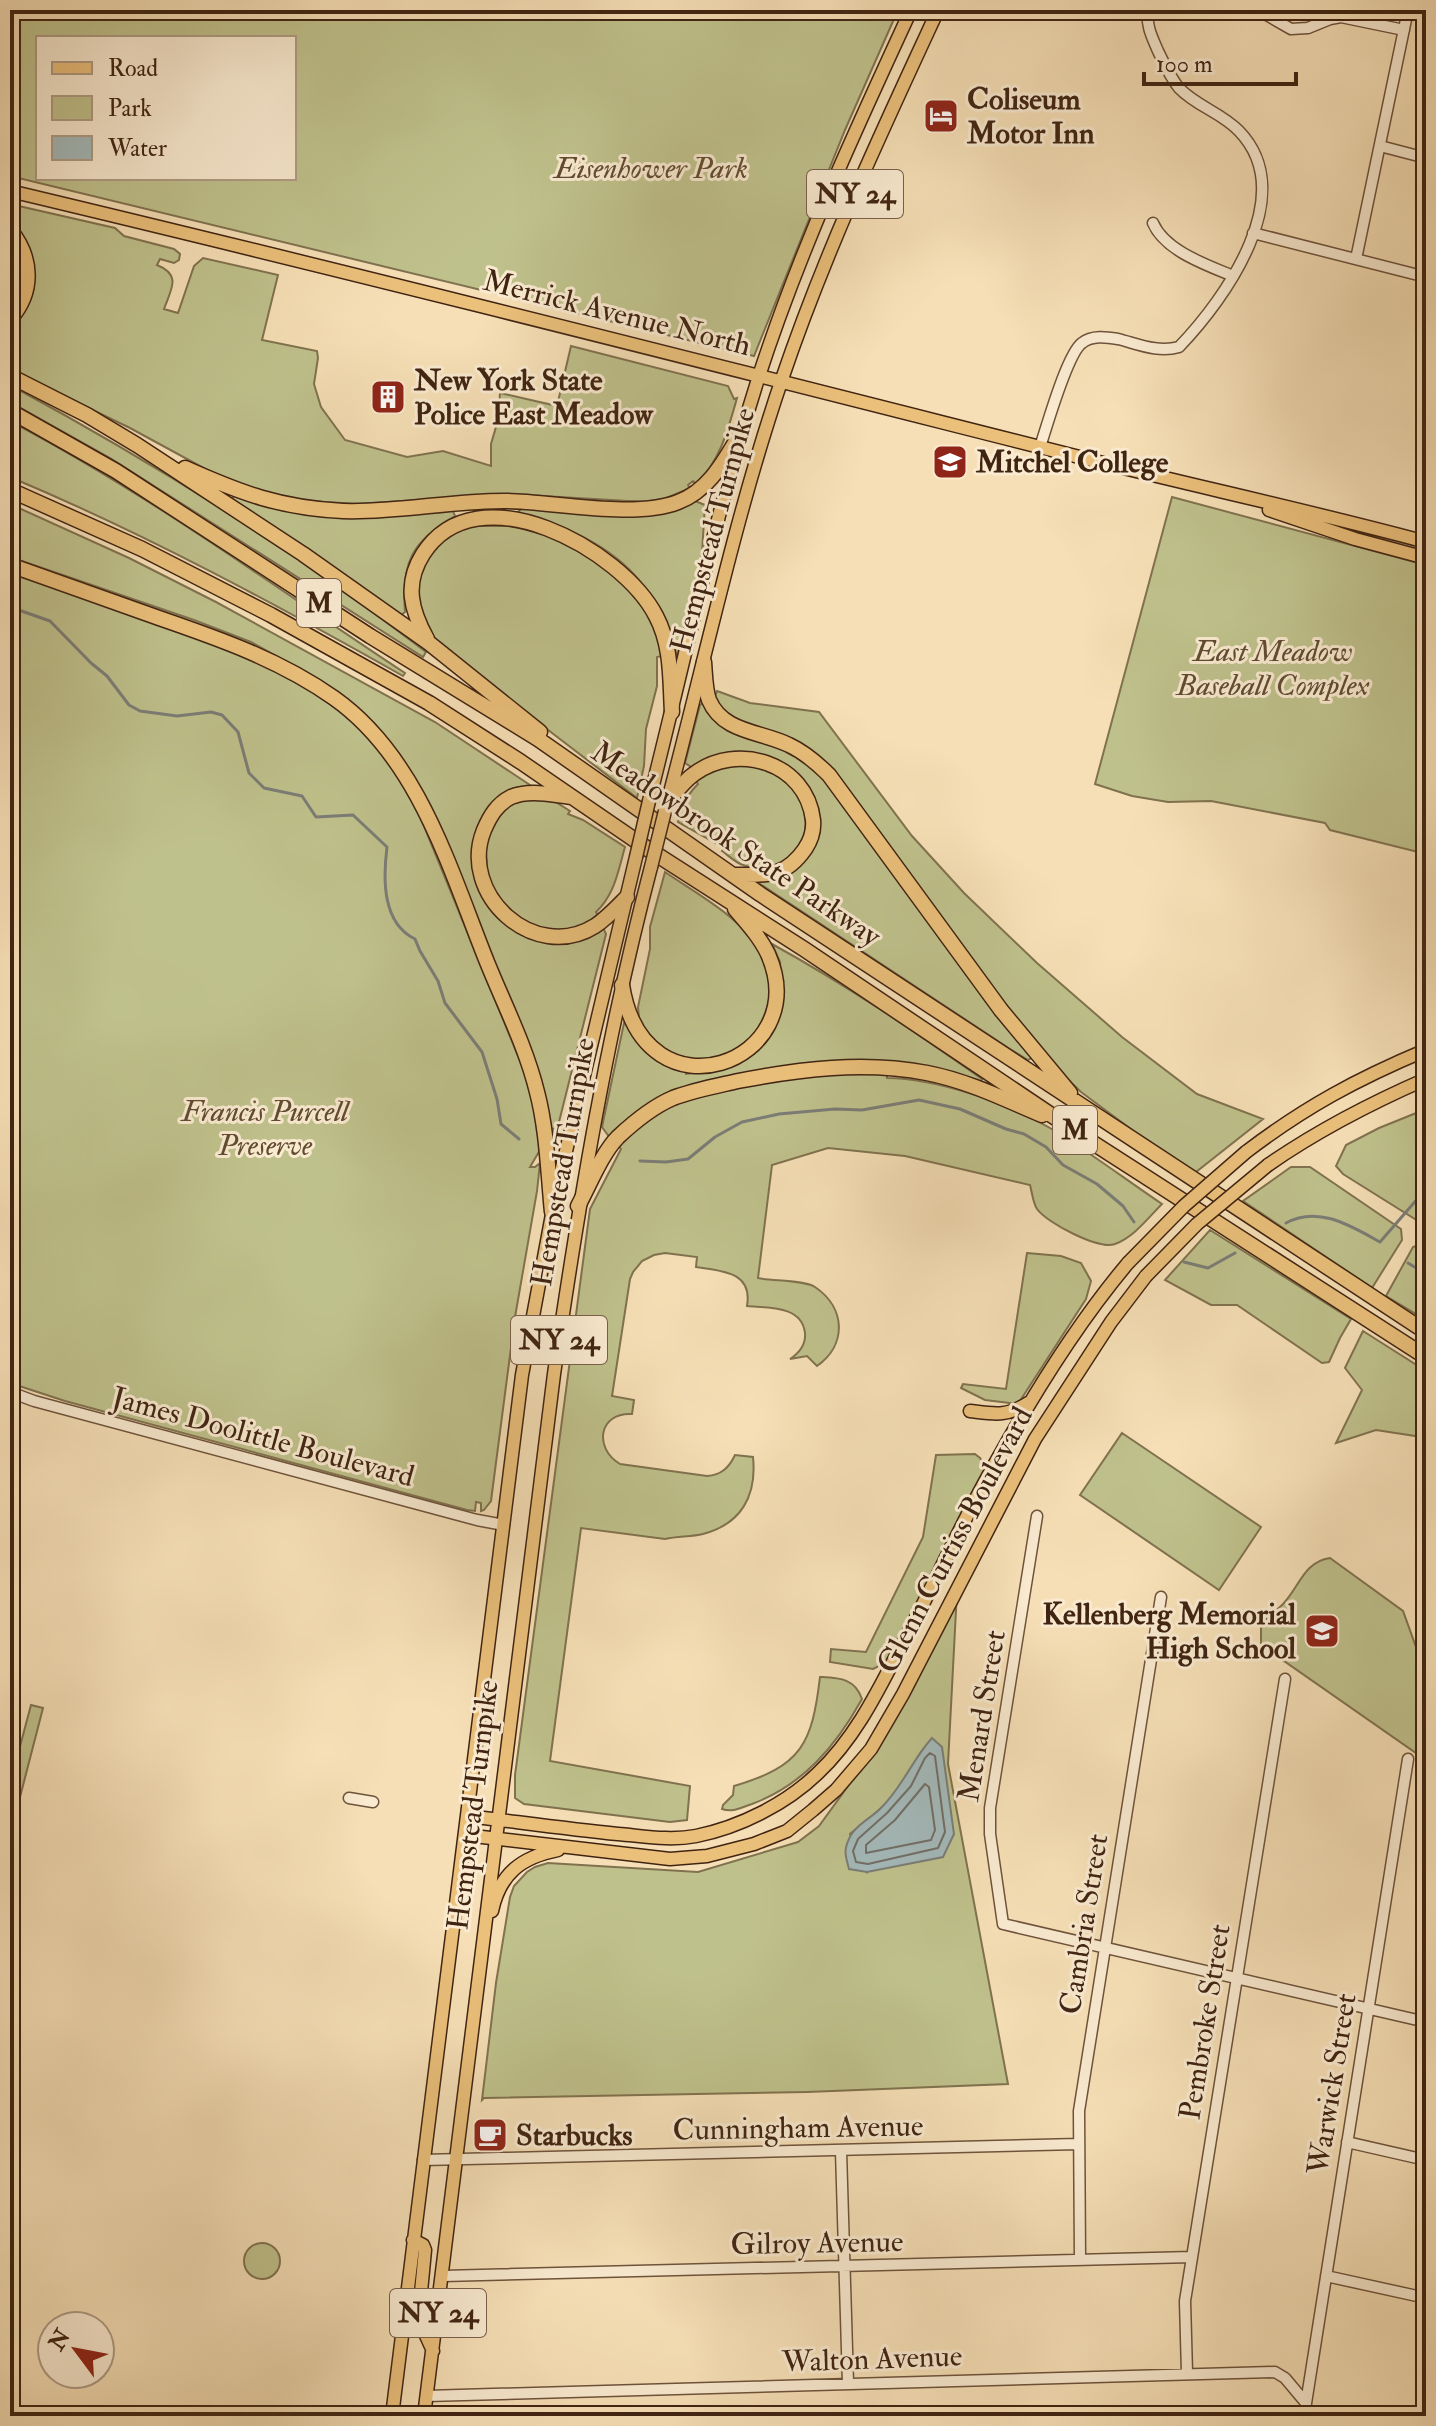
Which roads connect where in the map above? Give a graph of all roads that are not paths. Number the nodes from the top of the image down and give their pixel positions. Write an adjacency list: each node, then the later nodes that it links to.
1 (911, 10): 18 (main road, Hempstead Turnpike / NY 24)
2 (938, 10): 19 (main road, Hempstead Turnpike / NY 24)
3 (1148, 10): 12 (street)
4 (1258, 10): 6 (street)
5 (1408, 10): 6 (street)
6 (1404, 30): 7 (street)
7 (1380, 146): 8 (street); 13 (street)
8 (1426, 158)
9 (10, 191): 18 (main road, Merrick Avenue North)
10 (1153, 223): 14 (street)
11 (10, 230): 16 (highway)
12 (1253, 233): 13 (street); 14 (street)
13 (1356, 259): 15 (street)
14 (1233, 276): 23 (street)
15 (1426, 277)
16 (10, 319)
17 (10, 376): 22 (highway)
18 (759, 376): 19 (main road, Merrick Avenue North); 21 (main road, Hempstead Turnpike / NY 24)
19 (781, 382): 23 (main road, Merrick Avenue North); 30 (main road, Hempstead Turnpike / NY 24)
20 (10, 411): 33 (highway, Meadowbrook State Parkway / M)
21 (742, 431): 22 (highway); 31 (main road, Hempstead Turnpike / NY 24)
22 (137, 445): 29 (highway)
23 (1040, 447): 24 (main road, Merrick Avenue North)
24 (1209, 490): 26 (main road, Merrick Avenue North); 27 (main road, Merrick Avenue North)
25 (13, 492): 32 (highway, Meadowbrook State Parkway / M)
26 (1426, 542)
27 (1426, 558)
28 (10, 565): 44 (highway)
29 (429, 643): 31 (highway); 33 (highway)
30 (704, 662): 34 (main road, Hempstead Turnpike / NY 24); 41 (highway)
31 (672, 712): 36 (main road, Hempstead Turnpike / NY 24, bridge)
32 (574, 797): 36 (highway); 37 (highway, Meadowbrook State Parkway / M)
33 (625, 800): 35 (highway, Meadowbrook State Parkway / M)
34 (666, 806): 35 (highway); 38 (main road, Hempstead Turnpike / NY 24, bridge)
35 (734, 875): 41 (highway, Meadowbrook State Parkway / M)
36 (627, 897): 44 (main road, Hempstead Turnpike / NY 24)
37 (727, 900): 38 (highway); 42 (highway, Meadowbrook State Parkway / M)
38 (622, 985): 43 (main road, Hempstead Turnpike / NY 24)
39 (1426, 1050): 45 (main road, Glenn Curtiss Boulevard, bridge)
40 (1426, 1079): 48 (main road, Glenn Curtiss Boulevard, bridge)
41 (1078, 1103): 46 (highway, Meadowbrook State Parkway / M)
42 (1066, 1124): 43 (highway); 47 (highway, Meadowbrook State Parkway / M)
43 (578, 1206): 60 (main road, Hempstead Turnpike / NY 24)
44 (552, 1212): 53 (main road, Hempstead Turnpike / NY 24)
45 (1086, 1318): 48 (main road); 50 (main road, Glenn Curtiss Boulevard)
46 (1426, 1332)
47 (1426, 1357)
48 (1085, 1361): 65 (main road, Glenn Curtiss Boulevard)
49 (10, 1392): 53 (street, James Doolittle Boulevard)
50 (1031, 1402): 51 (main road); 62 (main road, Glenn Curtiss Boulevard)
51 (970, 1411)
52 (1037, 1516): 66 (street, Menard Street)
53 (504, 1525): 59 (main road, Hempstead Turnpike / NY 24)
54 (1161, 1597): 66 (street, Cambria Street)
55 (1285, 1679): 68 (street, Pembroke Street)
56 (1408, 1759): 69 (street, Warwick Street)
57 (349, 1798): 58 (street)
58 (373, 1802)
59 (468, 1816): 60 (main road, Glenn Curtiss Boulevard); 61 (main road, Hempstead Turnpike / NY 24)
60 (498, 1820): 62 (main road, Glenn Curtiss Boulevard); 63 (main road, Hempstead Turnpike / NY 24)
61 (465, 1835): 63 (main road, Glenn Curtiss Boulevard); 74 (main road, Hempstead Turnpike / NY 24)
62 (694, 1837): 65 (main road)
63 (495, 1839): 64 (main road, Glenn Curtiss Boulevard); 67 (main road, Hempstead Turnpike / NY 24)
64 (570, 1847): 65 (main road, Glenn Curtiss Boulevard); 67 (main road)
65 (697, 1857)
66 (1105, 1947): 68 (street); 72 (street, Cambria Street)
67 (480, 1957): 75 (main road, Hempstead Turnpike / NY 24)
68 (1237, 1978): 69 (street); 78 (street, Pembroke Street)
69 (1368, 2009): 70 (street); 71 (street, Warwick Street)
70 (1426, 2022)
71 (1347, 2142): 76 (street); 82 (street, Warwick Street)
72 (1078, 2144): 73 (street, Cunningham Avenue); 79 (street, Cambria Street)
73 (841, 2151): 75 (street, Cunningham Avenue); 80 (street)
74 (423, 2160): 75 (street, Cunningham Avenue); 77 (main road, Hempstead Turnpike / NY 24)
75 (456, 2160): 81 (main road, Hempstead Turnpike / NY 24)
76 (1426, 2160)
77 (413, 2240): 84 (main road); 89 (main road, Hempstead Turnpike / NY 24)
78 (1192, 2257): 79 (street, Gilroy Avenue); 85 (street, Pembroke Street)
79 (1080, 2260): 80 (street, Gilroy Avenue)
80 (845, 2266): 81 (street, Gilroy Avenue); 86 (street)
81 (443, 2276): 84 (main road, Hempstead Turnpike / NY 24)
82 (1326, 2276): 83 (street); 88 (street, Warwick Street)
83 (1426, 2298)
84 (433, 2351): 87 (main road, Hempstead Turnpike / NY 24)
85 (1187, 2373): 86 (street, Walton Avenue); 88 (street, Walton Avenue)
86 (848, 2383): 87 (street, Walton Avenue)
87 (426, 2396): 90 (main road, Hempstead Turnpike / NY 24)
88 (1306, 2403): 91 (street, Warwick Street)
89 (392, 2416)
90 (424, 2416)
91 (1304, 2416)

